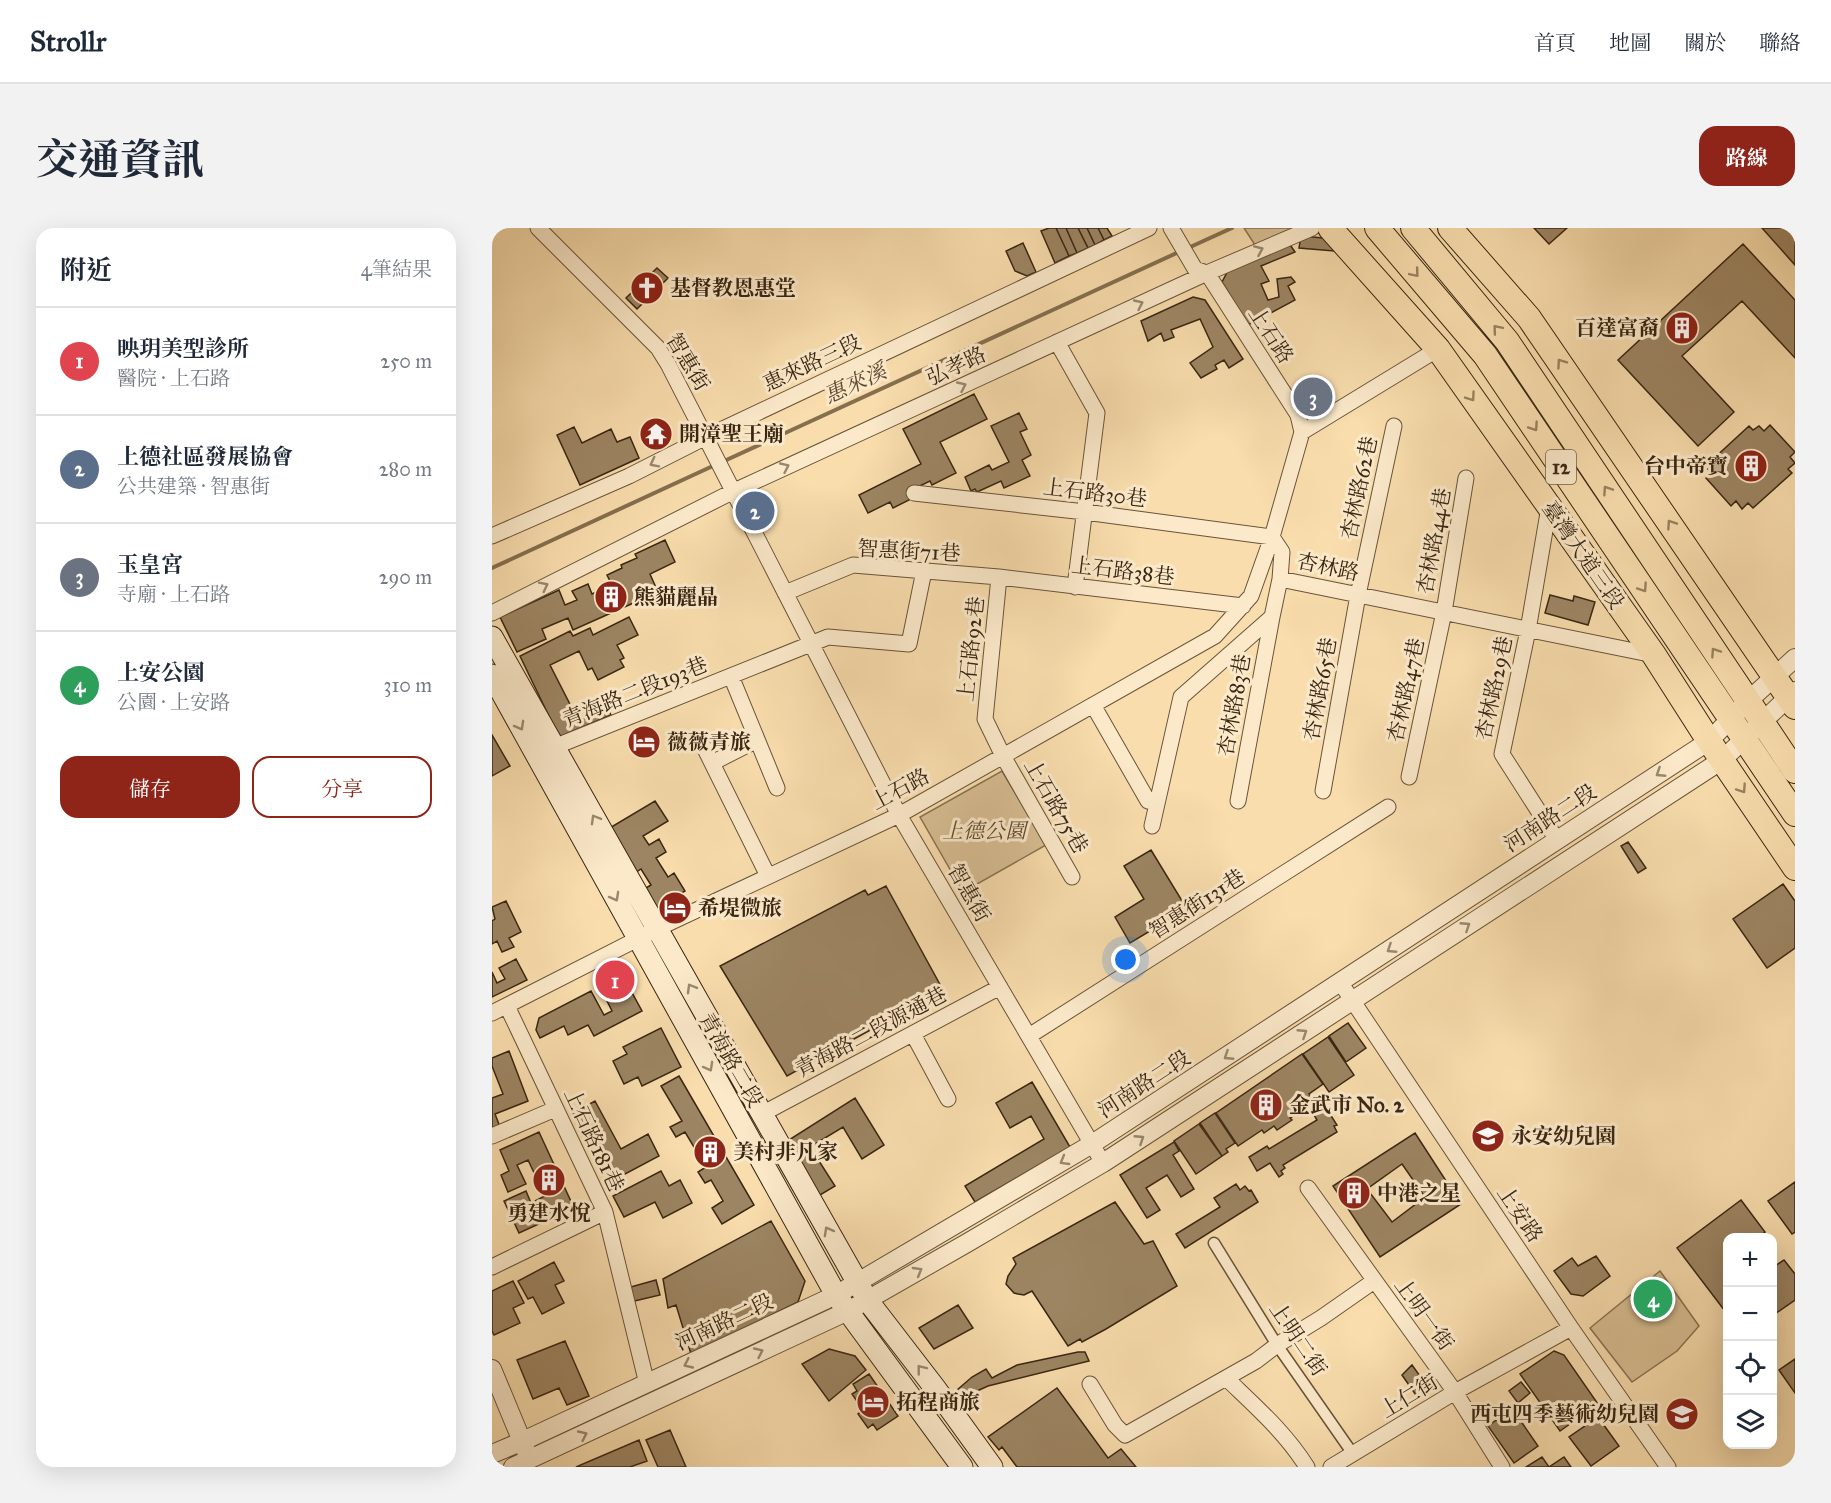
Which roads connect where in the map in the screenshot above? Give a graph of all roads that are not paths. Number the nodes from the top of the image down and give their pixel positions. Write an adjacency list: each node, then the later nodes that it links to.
1 (538, 228): 14 (street, 智惠街)
2 (1149, 228): 14 (street, 惠來路三段)
3 (1171, 228): 9 (street, 上石路)
4 (1312, 228): 9 (street, 弘孝路, one-way to 4)
5 (1330, 228): 11 (main road, 臺灣大道三段 / 12)
6 (1377, 228): 42 (main road, 臺灣大道三段 / 12, one-way to 42)
7 (1413, 228): 42 (main road, 臺灣大道三段 / 12, one-way to 7)
8 (1450, 228): 39 (main road, one-way to 8)
9 (1201, 271): 10 (street, 弘孝路, one-way to 9); 13 (street, 上石路)
10 (1057, 342): 16 (street, 弘孝路, one-way to 10); 19 (street)
11 (1438, 349): 13 (street); 18 (main road, 臺灣大道三段 / 12, one-way to 18)
12 (1394, 426): 27 (street, 杏林路62巷)
13 (1302, 432): 21 (street, 上石路)
14 (706, 436): 16 (street, 智惠街); 20 (street, 惠來路三段, one-way to 20)
15 (1466, 478): 29 (street, 杏林路44巷)
16 (729, 485): 26 (street, 智惠街); 30 (street, 弘孝路, one-way to 16)
17 (914, 493): 19 (street, 上石路30巷)
18 (1549, 507): 32 (street, 杏林路29巷); 35 (main road, 臺灣大道三段 / 12)
19 (1085, 512): 21 (street, 上石路30巷); 25 (street)
20 (492, 536)
21 (1272, 537): 24 (street); 28 (street, 上石路)
22 (924, 571): 23 (street, 智惠街71巷); 26 (street, 智惠街71巷); 34 (street, 青海路二段193巷)
23 (999, 577): 25 (street, 上石路38巷); 49 (street, 上石路92巷)
24 (1280, 579): 27 (street, 杏林路); 31 (street, 杏林路)
25 (1075, 586): 28 (street, 上石路38巷)
26 (785, 593): 34 (street, 智惠街)
27 (1358, 595): 29 (street, 杏林路); 54 (street, 杏林路65巷)
28 (1243, 606): 41 (street, 上石路)
29 (1443, 612): 32 (street, 杏林路); 52 (street, 杏林路47巷)
30 (492, 613)
31 (1272, 617): 56 (street, 杏林路83巷); 60 (street)
32 (1528, 630): 35 (street, 杏林路); 61 (street, 杏林路29巷)
33 (492, 638): 46 (main road, 青海路二段)
34 (812, 644): 38 (street, 青海路二段193巷); 59 (street, 智惠街)
35 (1654, 656): 48 (main road, 臺灣大道三段 / 12)
36 (1795, 658): 39 (street, 河南路二段)
37 (492, 675): 66 (main road, 青海路二段, one-way to 66)
38 (731, 676): 45 (street, 青海路二段193巷); 46 (street, 青海路二段193巷)
39 (1774, 677): 40 (main road); 42 (street, 河南路二段)
40 (1793, 698): 43 (street)
41 (1093, 705): 49 (street, 上石路); 55 (street)
42 (1739, 709): 43 (main road, 臺灣大道三段 / 12); 44 (main road, 臺灣大道三段 / 12); 48 (street, 河南路二段)
43 (1762, 721): 44 (street); 51 (main road, 臺灣大道三段 / 12)
44 (1745, 738): 48 (street); 58 (main road, 臺灣大道三段 / 12)
45 (757, 740): 50 (street); 53 (street, 青海路二段193巷)
46 (554, 747): 65 (main road, 青海路二段, one-way to 46)
47 (704, 747): 50 (street)
48 (1715, 750): 61 (street, 河南路二段, one-way to 61); 62 (main road, 臺灣大道三段 / 12, one-way to 62); 69 (street, 河南路二段, one-way to 48)
49 (1002, 756): 59 (street, 上石路); 64 (street, 上石路75巷)
50 (712, 764): 63 (street)
51 (1795, 771)
52 (1409, 777)
53 (777, 788)
54 (1323, 791)
55 (1148, 801)
56 (1238, 801)
57 (1388, 807): 73 (street, 智惠街131巷)
58 (1795, 814)
59 (899, 815): 63 (street, 上石路); 68 (street, 智惠街)
60 (1152, 826)
61 (1557, 840): 67 (street, 河南路二段, one-way to 67)
62 (1795, 868)
63 (768, 876): 65 (street, 上石路)
64 (1072, 877)
65 (657, 929): 66 (street, 上石路); 76 (main road, 青海路二段, one-way to 65)
66 (638, 938): 70 (street, 上石路); 87 (main road, 青海路二段, one-way to 87)
67 (1341, 982): 69 (street, 上安路); 78 (street, 河南路二段, one-way to 78)
68 (1000, 987): 72 (street, 青海路二段源通巷); 73 (street, 智惠街)
69 (1353, 1000): 79 (street, 河南路二段, one-way to 69); 88 (street, 上安路)
70 (507, 1006): 71 (street, 上石路); 75 (street, 上石路181巷)
71 (492, 1013)
72 (913, 1034): 74 (street); 76 (street, 青海路二段源通巷)
73 (1029, 1036): 78 (street, 智惠街)
74 (948, 1099)
75 (555, 1109): 77 (street); 81 (street, 上石路181巷)
76 (762, 1114): 85 (main road, 青海路二段, one-way to 76)
77 (492, 1136)
78 (1092, 1144): 79 (street, 智惠街); 85 (street, 河南路二段, one-way to 85)
79 (1103, 1163): 86 (street, 河南路二段, one-way to 79)
80 (1308, 1188): 84 (street, 上明一街)
81 (604, 1212): 83 (street, 上石路181巷); 92 (street)
82 (1214, 1243): 89 (street, 上明二街)
83 (492, 1267)
84 (1374, 1281): 89 (street); 94 (street, 上明一街)
85 (857, 1282): 86 (main road, 青海路二段); 87 (street, 河南路二段)
86 (868, 1301): 87 (street, 河南路二段); 100 (main road, 青海路二段, one-way to 86)
87 (842, 1303): 92 (street, 河南路二段, one-way to 92); 98 (street, 河南路二段, one-way to 87); 99 (main road, 青海路二段)
88 (1571, 1328): 94 (street, 上仁街); 104 (street, 上安路)
89 (1276, 1345): 91 (street); 97 (street, 上明二街)
90 (492, 1369): 95 (street)
91 (1226, 1378): 93 (street); 101 (street)
92 (647, 1384): 95 (street, 河南路二段)
93 (1090, 1384)
94 (1455, 1392): 97 (street, 上仁街); 103 (street, 上明一街)
95 (523, 1441): 96 (street, 河南路二段); 98 (street)
96 (492, 1454)
97 (1353, 1454): 102 (street, 上仁街)
98 (525, 1465)
99 (962, 1467)
100 (992, 1467)
101 (1307, 1467)
102 (1331, 1467)
103 (1502, 1467)
104 (1668, 1467)

